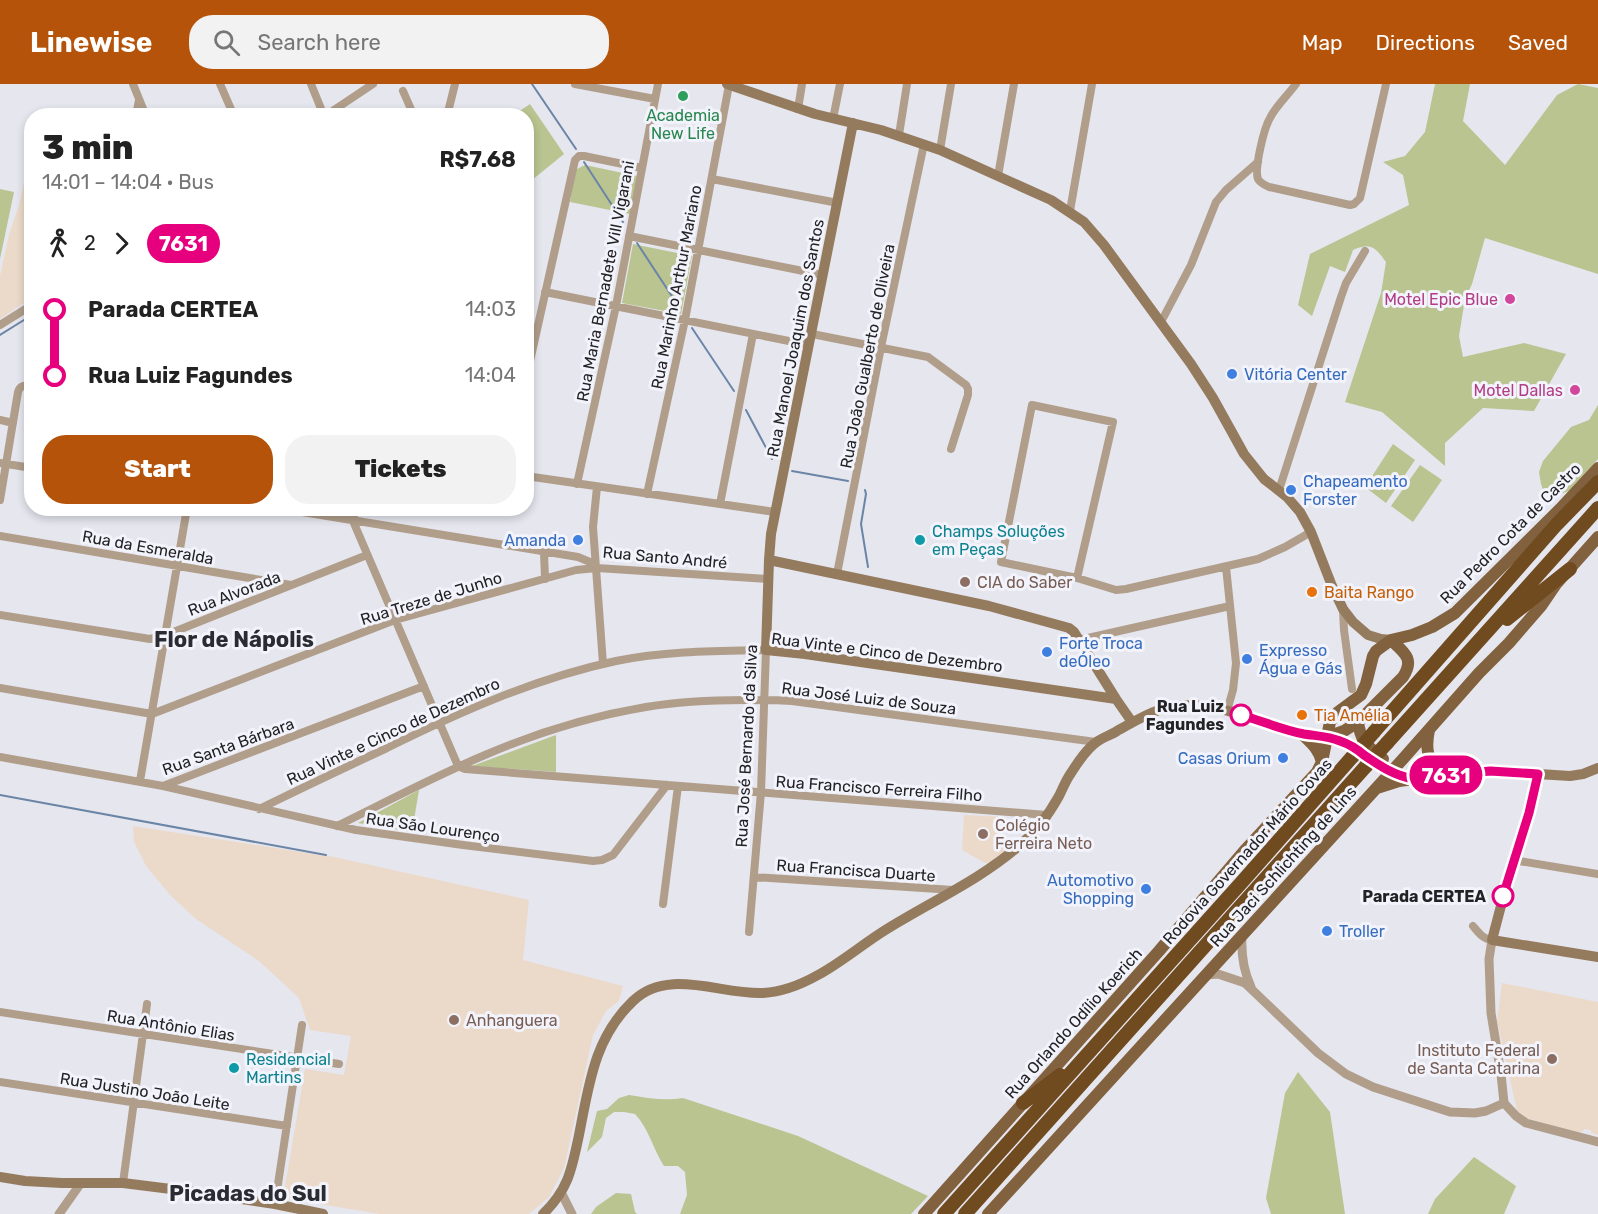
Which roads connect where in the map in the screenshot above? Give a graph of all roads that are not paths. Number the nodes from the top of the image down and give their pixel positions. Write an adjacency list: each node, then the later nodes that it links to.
1 (133, 84): 18 (street)
2 (220, 84): 22 (street)
3 (310, 84): 23 (street)
4 (373, 84): 24 (street)
5 (455, 84): 26 (street)
6 (575, 84): 19 (street)
7 (658, 84): 19 (street, Rua Maria Bernadete Vill Vigarani)
8 (802, 84): 27 (street)
9 (840, 84): 28 (street)
10 (908, 84): 30 (street)
11 (951, 84): 32 (street)
12 (1014, 84): 35 (street)
13 (1092, 84): 38 (street)
14 (1296, 84): 33 (street)
15 (1386, 84): 33 (street)
16 (730, 85): 27 (main road); 36 (street, Rua Marinho Arthur Mariano)
17 (403, 91): 25 (street)
18 (139, 99): 20 (street); 21 (street)
19 (655, 99): 34 (street, Rua Maria Bernadete Vill Vigarani)
20 (137, 108)
21 (143, 108)
22 (230, 108)
23 (320, 108)
24 (336, 108)
25 (410, 108)
26 (449, 108)
27 (798, 109): 28 (main road)
28 (833, 119): 29 (main road)
29 (853, 123): 30 (main road); 37 (main road, Rua Manoel Joaquim dos Santos)
30 (899, 135): 31 (main road)
31 (924, 144): 32 (main road); 53 (street, Rua João Gualberto de Oliveira)
32 (940, 150): 35 (main road)
33 (1258, 162): 47 (street)
34 (642, 168): 39 (street, Rua Maria Bernadete Vill Vigarani); 43 (street)
35 (998, 176): 38 (main road)
36 (712, 179): 37 (street); 40 (street, Rua Marinho Arthur Mariano)
37 (838, 203): 42 (main road, Rua Manoel Joaquim dos Santos)
38 (1070, 211): 47 (main road)
39 (629, 236): 40 (street); 44 (street, Rua Maria Bernadete Vill Vigarani)
40 (698, 250): 42 (street); 46 (street, Rua Marinho Arthur Mariano)
41 (1365, 251): 66 (street)
42 (823, 275): 51 (main road, Rua Manoel Joaquim dos Santos)
43 (545, 292): 44 (street); 49 (street)
44 (616, 306): 46 (street); 64 (street, Rua Maria Bernadete Vill Vigarani)
45 (24, 309): 48 (street)
46 (685, 320): 50 (street); 67 (street, Rua Marinho Arthur Mariano)
47 (1161, 322): 66 (main road)
48 (0, 325)
49 (536, 331): 52 (street)
50 (753, 334): 51 (street); 69 (street)
51 (810, 339): 53 (street); 71 (main road, Rua Manoel Joaquim dos Santos)
52 (534, 341)
53 (881, 347): 57 (street); 87 (street, Rua João Gualberto de Oliveira)
54 (24, 386): 56 (street)
55 (0, 420): 56 (street)
56 (13, 423): 58 (street)
57 (951, 449)
58 (3, 463): 59 (street); 68 (street)
59 (24, 467)
60 (1598, 468): 98 (main road, Rua Pedro Cota de Castro)
61 (1598, 474): 76 (highway)
62 (534, 477): 64 (street)
63 (1598, 482): 76 (highway, Rodovia Governador Mário Covas)
64 (577, 484): 65 (street)
65 (597, 486): 67 (street); 85 (street)
66 (1279, 490): 77 (main road)
67 (647, 494): 69 (street)
68 (0, 500)
69 (720, 504): 71 (street)
70 (1598, 508): 99 (highway, Rodovia Governador Mário Covas)
71 (775, 512): 82 (main road, Rua Manoel Joaquim dos Santos)
72 (186, 516): 83 (street)
73 (324, 516): 75 (street, Rua Santo André)
74 (354, 516): 75 (street)
75 (353, 521): 80 (street, Rua Santo André); 81 (street)
76 (1557, 524): 149 (highway, Rodovia Governador Mário Covas, bridge)
77 (1311, 531): 84 (street); 93 (main road)
78 (0, 536): 83 (street, Rua da Esmeralda)
79 (1598, 537): 86 (main road, Rua Jaci Schlichting de Lins)
80 (544, 552): 85 (street, Rua Santo André); 89 (street)
81 (368, 555): 91 (street, Rua Alvorada); 95 (street)
82 (769, 560): 87 (main road); 90 (main road, Rua José Bernardo da Silva)
83 (178, 566): 91 (street, Rua da Esmeralda); 96 (street)
84 (1226, 567): 88 (street); 92 (street)
85 (597, 568): 89 (street, Rua Treze de Junho); 90 (street, Rua Santo André); 101 (street)
86 (1570, 569): 99 (highway); 112 (main road, Rua Jaci Schlichting de Lins)
87 (837, 574): 97 (main road)
88 (1077, 578): 88 (street)
89 (545, 579): 95 (street, Rua Treze de Junho)
90 (768, 579): 100 (main road, Rua José Bernardo da Silva)
91 (292, 585): 96 (street, Rua Alvorada)
92 (1230, 606): 97 (street); 107 (street)
93 (1343, 609): 98 (main road); 104 (street)
94 (0, 615): 96 (street, Rua Alvorada)
95 (395, 620): 102 (street); 108 (street, Rua Treze de Junho)
96 (166, 635): 108 (street)
97 (1079, 640): 106 (main road)
98 (1390, 640): 111 (main road); 114 (main road)
99 (1475, 645): 169 (highway, Rodovia Governador Mário Covas, bridge)
100 (766, 650): 101 (street, Rua Vinte e Cinco de Dezembro); 105 (street, Rua José Bernardo da Silva); 106 (main road, Rua Vinte e Cinco de Dezembro)
101 (603, 664): 109 (street, Rua Vinte e Cinco de Dezembro)
102 (424, 686): 109 (street); 126 (street, Rua Santa Bárbara)
103 (0, 688): 108 (street)
104 (1352, 689)
105 (765, 699): 115 (street, Rua José Luiz de Souza); 118 (street, Rua José Luiz de Souza); 129 (street, Rua José Bernardo da Silva)
106 (1116, 699): 110 (main road)
107 (1227, 711): 110 (main road); 113 (main road)
108 (152, 714): 124 (street)
109 (439, 722): 118 (street); 130 (street, Rua Vinte e Cinco de Dezembro)
110 (1132, 722): 115 (main road)
111 (1358, 722): 114 (main road); 120 (main road)
112 (1430, 730): 120 (main road, Rua Jaci Schlichting de Lins); 121 (main road)
113 (1302, 734): 114 (main road); 117 (main road)
114 (1327, 737): 117 (main road, Rua Orlando Odílio Koerich); 120 (main road)
115 (1096, 742): 131 (main road)
116 (0, 757): 124 (street, Rua Santa Bárbara)
117 (1322, 762): 154 (main road, Rua Orlando Odílio Koerich)
118 (458, 766): 125 (street, Rua Francisco Ferreira Filho); 132 (street, Rua José Luiz de Souza)
119 (1598, 768): 122 (main road)
120 (1392, 771): 123 (main road); 128 (main road, Rua Jaci Schlichting de Lins)
121 (1460, 773): 122 (main road); 123 (main road)
122 (1538, 774): 133 (main road)
123 (1414, 779): 128 (main road)
124 (140, 781): 126 (street, Rua Santa Bárbara)
125 (667, 785): 127 (street, Rua Francisco Ferreira Filho); 132 (street, Rua São Lourenço)
126 (163, 786): 130 (street, Rua São Lourenço)
127 (678, 786): 129 (street, Rua Francisco Ferreira Filho); 137 (street)
128 (1376, 789): 140 (main road, Rua Jaci Schlichting de Lins)
129 (762, 792): 131 (street, Rua Francisco Ferreira Filho); 135 (street, Rua José Bernardo da Silva)
130 (259, 809): 132 (street, Rua São Lourenço)
131 (1047, 814): 136 (main road)
132 (338, 826)
133 (1514, 860): 134 (street); 141 (main road)
134 (1598, 874)
135 (754, 877): 136 (street, Rua Francisca Duarte); 139 (street, Rua José Bernardo da Silva)
136 (955, 890): 161 (main road)
137 (663, 904)
138 (1473, 926): 141 (street)
139 (749, 933)
140 (1242, 936): 143 (main road, Rua Jaci Schlichting de Lins); 144 (street)
141 (1492, 940): 142 (main road); 155 (street)
142 (1598, 957)
143 (1206, 975): 144 (street); 170 (main road, Rua Jaci Schlichting de Lins)
144 (1252, 989): 155 (street)
145 (147, 1005): 148 (street)
146 (0, 1012): 148 (street, Rua Antônio Elias)
147 (302, 1025): 150 (street)
148 (143, 1034): 150 (street, Rua Antônio Elias); 153 (street)
149 (1087, 1053): 154 (highway); 168 (highway, Rodovia Governador Mário Covas)
150 (297, 1058): 151 (street, Rua Antônio Elias); 156 (street)
151 (339, 1064)
152 (0, 1082): 153 (street, Rua Justino João Leite)
153 (133, 1103): 156 (street, Rua Justino João Leite); 160 (street)
154 (1023, 1103): 167 (main road, Rua Orlando Odílio Koerich)
155 (1504, 1103): 157 (street)
156 (287, 1126): 162 (street)
157 (1598, 1142)
158 (0, 1177): 159 (main road)
159 (81, 1183): 160 (main road); 164 (street)
160 (123, 1183): 162 (main road)
161 (562, 1194): 163 (street); 166 (main road)
162 (275, 1204): 165 (main road)
163 (572, 1213)
164 (59, 1214)
165 (323, 1214)
166 (543, 1214)
167 (924, 1214)
168 (944, 1214)
169 (965, 1214)
170 (988, 1214)

